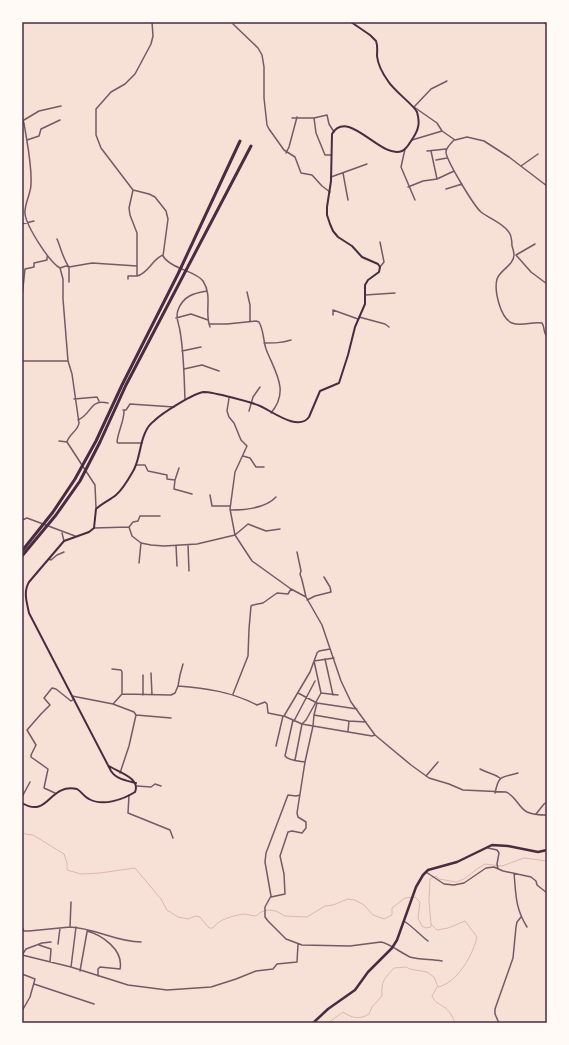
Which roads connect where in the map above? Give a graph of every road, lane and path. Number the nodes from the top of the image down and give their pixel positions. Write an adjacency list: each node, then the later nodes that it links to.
1 (152, 22): 40 (street)
2 (351, 22): 8 (main road)
3 (544, 22): 5 (street)
4 (233, 24): 25 (street)
5 (547, 25)
6 (447, 81): 8 (street)
7 (61, 106): 12 (street)
8 (414, 107): 14 (street); 17 (main road)
9 (297, 117): 10 (street); 11 (street); 25 (street)
10 (292, 118)
11 (314, 118): 15 (street); 27 (street)
12 (22, 120): 16 (street)
13 (60, 120): 16 (street)
14 (442, 131): 17 (street); 18 (street)
15 (334, 132): 21 (main road); 27 (main road)
16 (27, 140): 45 (street)
17 (412, 140): 21 (main road)
18 (454, 140): 22 (street); 31 (street)
19 (240, 141): 122 (highway)
20 (251, 146): 125 (highway)
21 (405, 149): 38 (street)
22 (446, 149): 24 (street); 28 (street)
23 (427, 151): 24 (street)
24 (431, 151): 35 (street)
25 (286, 153): 41 (street)
26 (538, 154): 31 (street)
27 (331, 155): 34 (main road)
28 (447, 158): 29 (street); 32 (street)
29 (436, 160)
30 (367, 164): 33 (street)
31 (520, 166): 37 (street)
32 (454, 170): 35 (street); 36 (street)
33 (343, 173): 34 (street); 42 (street)
34 (332, 177): 41 (main road)
35 (437, 179): 38 (street)
36 (462, 184): 39 (street); 51 (street)
37 (547, 186)
38 (408, 187): 43 (street)
39 (446, 189)
40 (133, 190): 50 (street); 54 (street)
41 (330, 192): 55 (main road)
42 (348, 200)
43 (414, 200)
44 (34, 221): 45 (street)
45 (28, 223): 46 (street); 52 (street)
46 (22, 224)
47 (57, 239): 53 (street)
48 (380, 242): 55 (street)
49 (535, 244): 51 (street)
50 (163, 255): 57 (street); 61 (street)
51 (515, 255): 60 (street); 73 (street)
52 (47, 256): 56 (street); 65 (street)
53 (69, 266): 54 (street); 56 (street); 59 (street)
54 (137, 266): 57 (street)
55 (380, 267): 64 (main road)
56 (60, 268): 82 (street)
57 (137, 276): 58 (street)
58 (128, 279)
59 (69, 282)
60 (547, 284)
61 (207, 291): 67 (street); 69 (street)
62 (247, 292): 70 (street)
63 (395, 293): 64 (street)
64 (365, 295): 68 (main road)
65 (22, 297)
66 (333, 315): 68 (street)
67 (176, 318): 69 (street); 80 (street)
68 (358, 318): 74 (street); 94 (main road)
69 (208, 320): 71 (street)
70 (250, 322): 71 (street); 78 (street)
71 (209, 324): 75 (street)
72 (547, 324): 73 (street)
73 (544, 325): 76 (street)
74 (389, 327)
75 (210, 328)
76 (547, 336)
77 (291, 340): 78 (street)
78 (264, 343): 94 (street)
79 (201, 347): 80 (street)
80 (182, 351): 83 (street)
81 (22, 361): 82 (street)
82 (68, 361): 87 (street)
83 (184, 369): 84 (street); 89 (street)
84 (219, 371)
85 (260, 387): 91 (street)
86 (229, 398): 89 (main road); 91 (main road); 99 (street)
87 (74, 399): 88 (street); 95 (street)
88 (99, 401): 90 (street); 95 (street)
89 (185, 401): 92 (main road)
90 (108, 403)
91 (251, 403): 93 (street); 94 (main road)
92 (175, 407): 98 (main road); 98 (street)
93 (249, 411)
94 (271, 413)
95 (78, 420): 97 (street)
96 (59, 441): 97 (street)
97 (67, 442): 108 (street)
98 (142, 443): 100 (main road)
99 (243, 456): 101 (street); 107 (street)
100 (137, 465): 103 (street); 108 (main road)
101 (264, 467)
102 (178, 468): 103 (street)
103 (175, 480): 104 (street)
104 (192, 494)
105 (210, 495): 107 (street)
106 (276, 497): 109 (street)
107 (230, 506): 109 (street)
108 (96, 509): 113 (main road)
109 (230, 510): 116 (street)
110 (160, 516): 112 (street)
111 (22, 520): 115 (street)
112 (129, 527): 113 (street); 119 (street)
113 (94, 528): 117 (main road)
114 (280, 529): 116 (street)
115 (62, 533): 117 (street); 118 (street)
116 (235, 535): 121 (street); 131 (street)
117 (75, 536): 118 (main road)
118 (64, 541): 126 (main road)
119 (141, 543): 120 (street); 127 (street)
120 (176, 545): 121 (street); 128 (street)
121 (188, 545): 129 (street)
122 (22, 551)
123 (64, 552): 126 (street)
124 (297, 552): 132 (street)
125 (22, 556)
126 (49, 559): 151 (main road)
127 (139, 562)
128 (177, 566)
129 (189, 571)
130 (324, 577): 132 (street)
131 (291, 589): 132 (street); 146 (street)
132 (307, 598): 133 (street)
133 (330, 649): 134 (street); 136 (street)
134 (334, 658): 135 (street); 156 (street)
135 (324, 660): 136 (street); 149 (street)
136 (314, 662): 143 (street); 144 (street)
137 (183, 664): 142 (street)
138 (112, 669): 145 (street)
139 (151, 674): 148 (street)
140 (143, 675): 147 (street)
141 (315, 681): 152 (street)
142 (178, 686): 146 (street); 148 (street)
143 (298, 693): 152 (street); 159 (street)
144 (321, 693): 149 (street); 154 (street)
145 (122, 694): 147 (street); 155 (street)
146 (233, 694): 159 (street)
147 (142, 695): 148 (street)
148 (152, 695)
149 (333, 695): 150 (street)
150 (338, 695)
151 (72, 696): 153 (main road); 155 (street)
152 (307, 698): 154 (street); 161 (street)
153 (74, 699): 172 (main road); 181 (street)
154 (316, 703): 156 (street); 158 (street); 164 (street)
155 (113, 704): 157 (street)
156 (357, 709): 163 (street)
157 (136, 715): 160 (street); 174 (street)
158 (314, 715): 162 (street); 165 (street)
159 (284, 716): 161 (street); 168 (street)
160 (171, 718)
161 (293, 720): 164 (street); 169 (street)
162 (349, 722): 163 (street); 166 (street)
163 (367, 722): 167 (street)
164 (302, 724): 165 (street); 169 (street)
165 (313, 726): 166 (street); 170 (street)
166 (348, 732): 167 (street)
167 (375, 735): 176 (street)
168 (276, 746)
169 (295, 760): 170 (street)
170 (305, 762): 184 (street)
171 (438, 762): 176 (street)
172 (108, 765): 174 (main road); 179 (main road)
173 (480, 770): 177 (street)
174 (120, 773): 179 (main road)
175 (518, 773): 177 (street)
176 (426, 776): 182 (street)
177 (500, 778): 182 (street)
178 (30, 782): 185 (street)
179 (136, 784): 180 (street); 183 (main road)
180 (161, 786)
181 (55, 793): 183 (main road); 187 (main road)
182 (495, 793): 188 (street)
183 (129, 795): 190 (street)
184 (300, 795): 197 (street); 197 (street)
185 (22, 797)
186 (547, 802): 188 (street)
187 (22, 803)
188 (536, 814): 189 (street)
189 (547, 815)
190 (173, 838)
191 (486, 847): 192 (highway); 193 (street); 194 (highway)
192 (547, 850)
193 (497, 867): 194 (street); 195 (street)
194 (426, 872): 200 (highway)
195 (514, 873): 196 (street); 199 (street)
196 (547, 893)
197 (271, 897): 213 (street)
198 (71, 902): 201 (street)
199 (521, 917): 204 (street); 227 (street)
200 (404, 921): 209 (street); 215 (highway)
201 (70, 926): 203 (street); 205 (street)
202 (22, 927): 205 (street)
203 (76, 927): 206 (street); 219 (street)
204 (527, 927)
205 (60, 928): 212 (street)
206 (87, 930): 207 (street); 208 (street); 220 (street)
207 (96, 931): 208 (street); 211 (street)
208 (92, 932): 222 (street)
209 (428, 941)
210 (51, 942): 214 (street)
211 (141, 942)
212 (58, 944)
213 (298, 944): 215 (street); 222 (street)
214 (38, 945): 216 (street); 218 (street)
215 (392, 948): 217 (street); 226 (highway)
216 (22, 955): 218 (street)
217 (442, 961)
218 (50, 962): 219 (street)
219 (71, 967): 220 (street)
220 (80, 971): 222 (street)
221 (22, 974): 223 (street)
222 (98, 976)
223 (34, 984): 224 (street); 225 (street)
224 (94, 1004)
225 (22, 1011)
226 (313, 1023)
227 (499, 1023)

